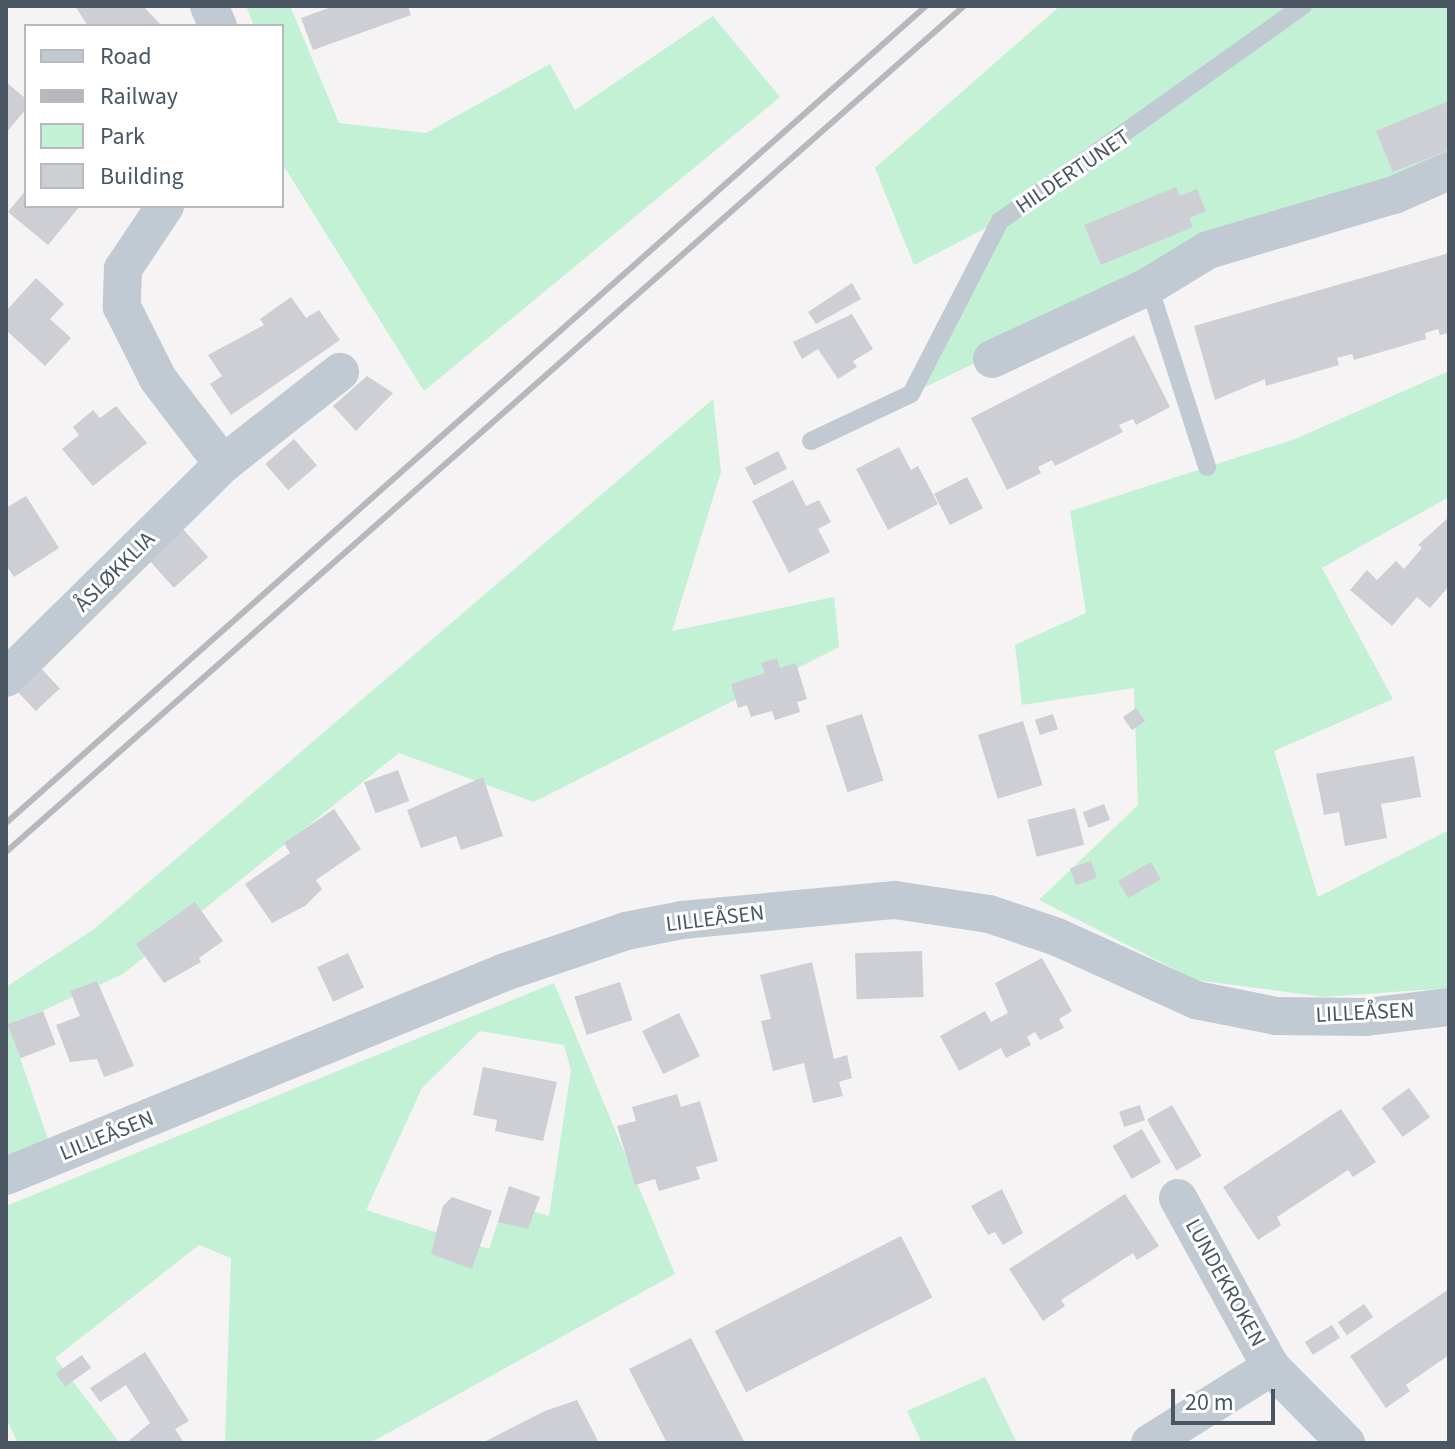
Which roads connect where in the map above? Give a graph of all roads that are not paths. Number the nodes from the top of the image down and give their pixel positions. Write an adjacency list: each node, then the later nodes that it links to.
1 (1303, 6): 7 (lane, HILDERTUNET)
2 (1449, 171): 4 (street)
3 (164, 208): 8 (street)
4 (1149, 286): 5 (street); 9 (lane)
5 (992, 359)
6 (340, 372): 8 (street, ÅSLØKKLIA)
7 (811, 441)
8 (223, 464): 10 (street, ÅSLØKKLIA)
9 (1207, 467)
10 (6, 678)
11 (1449, 1007): 12 (street, LILLEÅSEN)
12 (6, 1176)
13 (1178, 1198): 14 (street, LUNDEKROKEN)
14 (1271, 1367): 15 (street, LUNDEKROKEN); 16 (street, LUNDEKROKEN)
15 (1150, 1443)
16 (1346, 1443)

